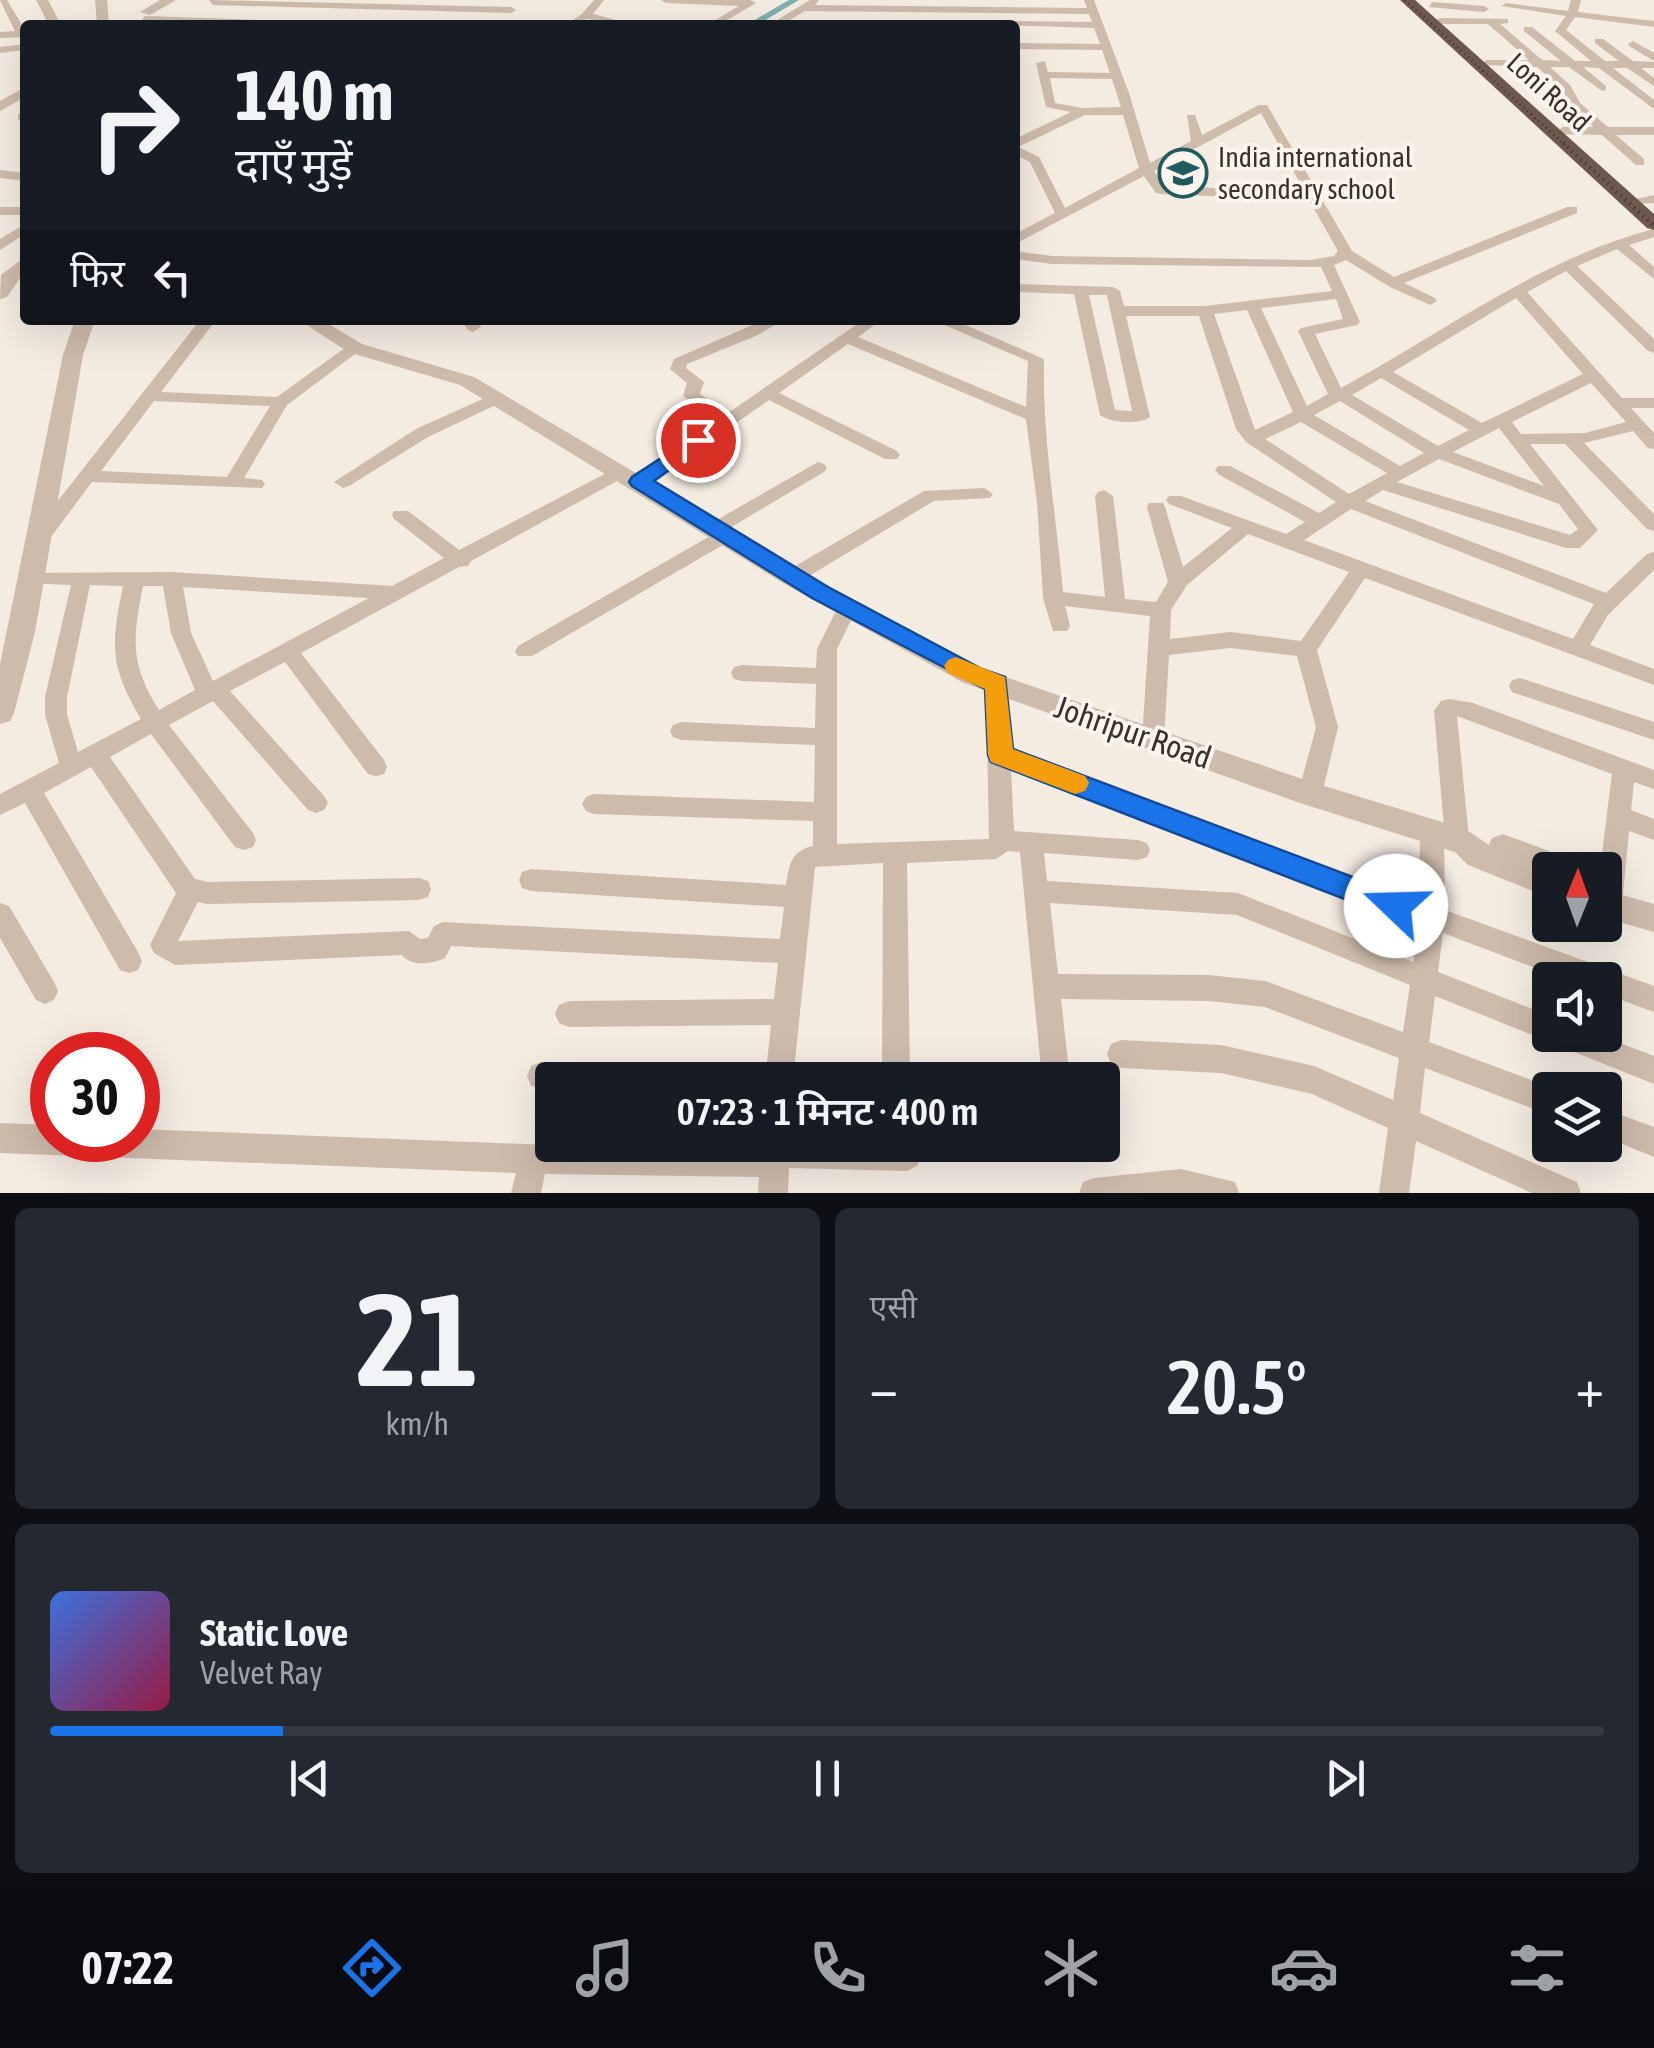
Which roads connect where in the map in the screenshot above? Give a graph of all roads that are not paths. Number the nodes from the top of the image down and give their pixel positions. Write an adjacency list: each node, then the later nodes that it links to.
1 (2, 0): 33 (street)
2 (170, 0): 19 (street)
3 (599, 0): 21 (street)
4 (666, 0): 9 (street)
5 (817, 0): 14 (street)
6 (1006, 0): 11 (street)
7 (1407, 0): 69 (highway, Loni Road)
8 (1576, 0): 20 (street)
9 (754, 1): 26 (street)
10 (213, 2): 13 (street)
11 (1090, 4): 18 (street); 35 (street)
12 (1507, 5): 15 (street); 20 (street); 29 (street)
13 (312, 7): 16 (street); 17 (street); 22 (street)
14 (803, 8): 18 (street); 27 (street)
15 (1429, 9): 29 (street); 42 (highway, Loni Road)
16 (199, 10)
17 (512, 10)
18 (941, 10): 28 (street)
19 (146, 14): 23 (street)
20 (1572, 15): 30 (street); 39 (street)
21 (586, 16): 24 (street); 25 (street)
22 (471, 19)
23 (227, 20)
24 (579, 20)
25 (606, 20)
26 (721, 20)
27 (783, 20)
28 (941, 20)
29 (1492, 22): 43 (street)
30 (1654, 24)
31 (1528, 28): 44 (street)
32 (1020, 30): 35 (street)
33 (20, 31)
34 (1020, 34): 35 (street)
35 (1102, 36): 40 (street); 47 (street)
36 (1654, 37): 37 (street)
37 (1626, 38): 39 (street); 41 (street)
38 (1599, 40): 46 (street)
39 (1574, 43): 45 (street)
40 (1020, 45)
41 (1654, 62): 46 (street)
42 (1487, 63): 43 (street); 54 (highway, Loni Road)
43 (1540, 64): 44 (street); 55 (street)
44 (1576, 65): 45 (street); 49 (street)
45 (1600, 65): 46 (street); 50 (street)
46 (1632, 65): 48 (street)
47 (1117, 76): 51 (street); 52 (street)
48 (1654, 82)
49 (1602, 88)
50 (1654, 106)
51 (1128, 111): 52 (street); 62 (street)
52 (1083, 112): 59 (street)
53 (1191, 118): 57 (street)
54 (1562, 131): 55 (street); 64 (highway, Loni Road)
55 (1605, 131): 56 (street); 61 (street)
56 (1647, 131): 58 (street)
57 (1197, 141): 62 (street); 63 (street)
58 (1654, 142)
59 (1020, 144)
60 (1020, 150): 67 (street)
61 (1640, 162)
62 (1145, 168): 63 (street); 67 (street)
63 (1316, 196): 74 (street)
64 (1646, 199): 66 (highway, Loni Road)
65 (1572, 210): 80 (street)
66 (1654, 213)
67 (1062, 214): 70 (street)
68 (1020, 220): 70 (street)
69 (1654, 224)
70 (1037, 228): 72 (street)
71 (1654, 234): 73 (street)
72 (1020, 237)
73 (1618, 242): 77 (street); 79 (street)
74 (1345, 253): 76 (street); 80 (street)
75 (1020, 256): 76 (street)
76 (1326, 263): 85 (street)
77 (1568, 265): 83 (street); 98 (street)
78 (20, 266): 84 (street)
79 (1654, 276)
80 (1395, 284): 86 (street)
81 (1020, 288): 82 (street)
82 (1080, 289): 88 (street); 88 (street)
83 (1517, 290): 99 (street); 100 (street)
84 (0, 293)
85 (1341, 294): 87 (street); 103 (street)
86 (1430, 301)
87 (1252, 305): 89 (street); 109 (street)
88 (1118, 311): 89 (street)
89 (1205, 311): 114 (street)
90 (83, 325): 138 (street)
91 (204, 325): 102 (street)
92 (322, 325): 97 (street, Johripur Road)
93 (768, 325): 110 (street)
94 (866, 325): 96 (street)
95 (954, 325): 108 (street)
96 (846, 338): 101 (street); 108 (street)
97 (355, 348): 104 (street, Johripur Road); 105 (street)
98 (1654, 348)
99 (1382, 372): 103 (street); 113 (street)
100 (1593, 376): 107 (street); 111 (street)
101 (765, 392): 110 (street); 119 (street)
102 (149, 396): 105 (street); 123 (street)
103 (1342, 396): 109 (street); 118 (street)
104 (496, 398): 124 (street, Johripur Road); 125 (street)
105 (281, 402): 127 (street)
106 (1654, 402): 107 (street)
107 (1617, 403): 112 (street)
108 (1034, 416): 150 (street)
109 (1303, 416): 114 (street); 122 (street)
110 (726, 420): 124 (street)
111 (1502, 421): 113 (street); 115 (street)
112 (1636, 425): 116 (street); 117 (street)
113 (1482, 430): 118 (street)
114 (1252, 438): 132 (street)
115 (1516, 439): 116 (street); 131 (street)
116 (1570, 439): 135 (street)
117 (1654, 444)
118 (1436, 452): 122 (street); 131 (street)
119 (891, 455)
120 (818, 468): 137 (street)
121 (1224, 470): 134 (street)
122 (1398, 472): 126 (street)
123 (88, 476): 127 (street); 138 (street)
124 (631, 476): 137 (street, Johripur Road); 141 (street)
125 (343, 482)
126 (1380, 482): 131 (street); 132 (street)
127 (232, 484): 128 (street)
128 (256, 484)
129 (984, 494): 143 (street)
130 (1104, 496): 152 (street)
131 (1566, 500)
132 (1347, 501): 134 (street); 151 (street)
133 (402, 516): 141 (street)
134 (1318, 520): 139 (street)
135 (1654, 525)
136 (1247, 526): 139 (street); 148 (street); 148 (street)
137 (720, 532): 143 (street, Johripur Road); 159 (street)
138 (38, 540): 144 (street)
139 (1288, 542): 142 (street)
140 (1654, 559): 151 (street)
141 (460, 560): 149 (street)
142 (1361, 569): 157 (street); 158 (street)
143 (792, 577): 153 (street, Johripur Road)
144 (32, 578): 145 (street); 167 (street)
145 (82, 578): 146 (street); 175 (street)
146 (134, 579): 147 (street); 168 (street)
147 (172, 579): 149 (street); 166 (street)
148 (1178, 582): 154 (street)
149 (398, 593): 160 (street)
150 (1053, 598): 152 (street); 155 (street)
151 (1608, 602): 157 (street)
152 (1116, 606): 154 (street)
153 (847, 608): 162 (street); 164 (street, Johripur Road)
154 (1161, 610): 156 (street)
155 (1060, 626)
156 (1160, 648): 158 (street); 172 (street)
157 (1577, 648): 163 (street)
158 (1306, 649): 180 (street)
159 (525, 650)
160 (288, 652): 166 (street); 176 (street)
161 (742, 673): 162 (street)
162 (826, 676): 171 (street)
163 (1654, 677)
164 (997, 684): 172 (street, Johripur Road); 174 (street)
165 (1520, 686): 170 (street)
166 (212, 692): 168 (street); 181 (street)
167 (0, 713)
168 (156, 722): 173 (street); 188 (street)
169 (681, 731): 171 (street)
170 (1654, 731)
171 (826, 737): 184 (street)
172 (1152, 739): 180 (street, Johripur Road)
173 (95, 754): 175 (street); 198 (street)
174 (1000, 755): 189 (street); 203 (street)
175 (72, 766): 179 (street)
176 (376, 767)
177 (1624, 769): 178 (street); 185 (street); 187 (street)
178 (1654, 780)
179 (29, 789): 183 (street); 205 (street)
180 (1310, 794): 187 (street, Johripur Road)
181 (316, 803)
182 (594, 804): 184 (street)
183 (0, 805)
184 (826, 812): 194 (street)
185 (1619, 816): 186 (street); 192 (street)
186 (1654, 830)
187 (1451, 837): 195 (street); 196 (street, Johripur Road); 203 (street)
188 (244, 840)
189 (1002, 840): 190 (street); 193 (street)
190 (1032, 843): 191 (street); 200 (street)
191 (1138, 850)
192 (1619, 852)
193 (895, 854): 194 (street); 219 (street)
194 (825, 856): 201 (street)
195 (1532, 858)
196 (1532, 877)
197 (531, 880): 201 (street)
198 (190, 889): 199 (street); 204 (street)
199 (420, 890)
200 (1036, 890): 207 (street); 208 (street)
201 (797, 897): 204 (street)
202 (0, 914): 210 (street)
203 (1432, 920): 206 (street); 207 (street)
204 (791, 952): 212 (street)
205 (129, 962)
206 (1549, 962)
207 (1424, 980): 214 (street); 215 (street)
208 (1046, 986): 215 (street); 220 (street)
209 (1622, 988): 211 (street)
210 (45, 991)
211 (1654, 1000)
212 (784, 1012): 213 (street); 218 (street)
213 (569, 1014)
214 (1532, 1022)
215 (1414, 1048): 222 (street); 223 (street)
216 (1608, 1052): 221 (street)
217 (1121, 1054): 223 (street)
218 (780, 1062)
219 (896, 1062)
220 (1054, 1062)
221 (1654, 1070)
222 (1532, 1094)
223 (1404, 1121): 233 (street); 234 (street)
224 (1622, 1130): 226 (street)
225 (0, 1138): 227 (street)
226 (1654, 1142)
227 (534, 1159): 229 (street)
228 (775, 1162): 230 (street)
229 (526, 1193)
230 (773, 1193)
231 (1094, 1193): 232 (street)
232 (1224, 1193)
233 (1394, 1193)
234 (1566, 1193)

